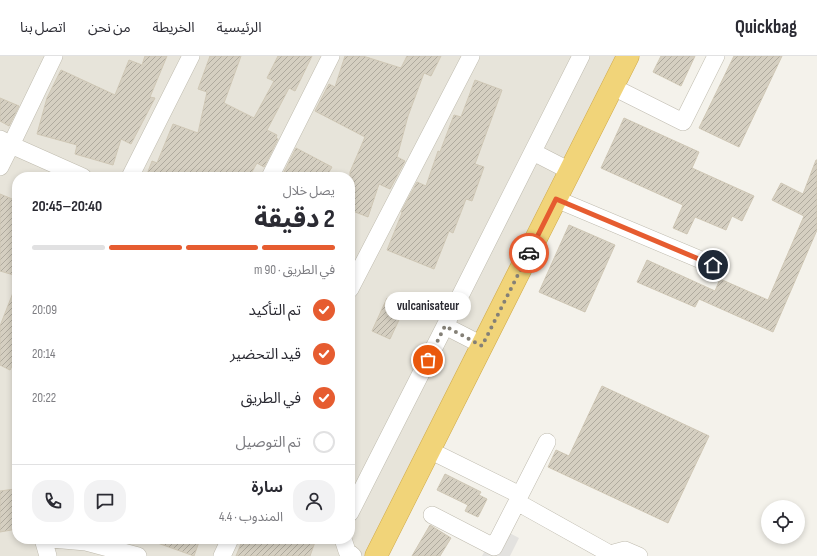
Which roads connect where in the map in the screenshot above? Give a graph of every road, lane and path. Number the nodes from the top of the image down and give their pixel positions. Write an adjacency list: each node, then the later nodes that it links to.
1 (54, 56): 9 (street)
2 (191, 56): 14 (street)
3 (330, 56): 15 (street)
4 (471, 56): 18 (street)
5 (581, 56): 10 (street)
6 (628, 56): 8 (highway)
7 (716, 56): 8 (street)
8 (613, 87): 12 (highway)
9 (6, 142): 11 (street); 13 (street)
10 (533, 152): 12 (street); 19 (street)
11 (0, 167)
12 (570, 171): 16 (highway)
13 (72, 172)
14 (133, 172)
15 (272, 172)
16 (556, 199): 17 (street); 20 (highway)
17 (713, 265)
18 (355, 279)
19 (445, 326): 20 (street); 24 (street)
20 (482, 346): 22 (highway)
21 (547, 442): 23 (street)
22 (429, 450): 23 (street); 34 (highway)
23 (519, 499): 25 (street); 35 (street)
24 (355, 502)
25 (432, 515)
26 (44, 544): 30 (street)
27 (100, 544): 31 (street)
28 (228, 544): 32 (street)
29 (345, 544): 33 (street)
30 (48, 556)
31 (138, 556)
32 (222, 556)
33 (353, 556)
34 (376, 556)
35 (639, 556)

